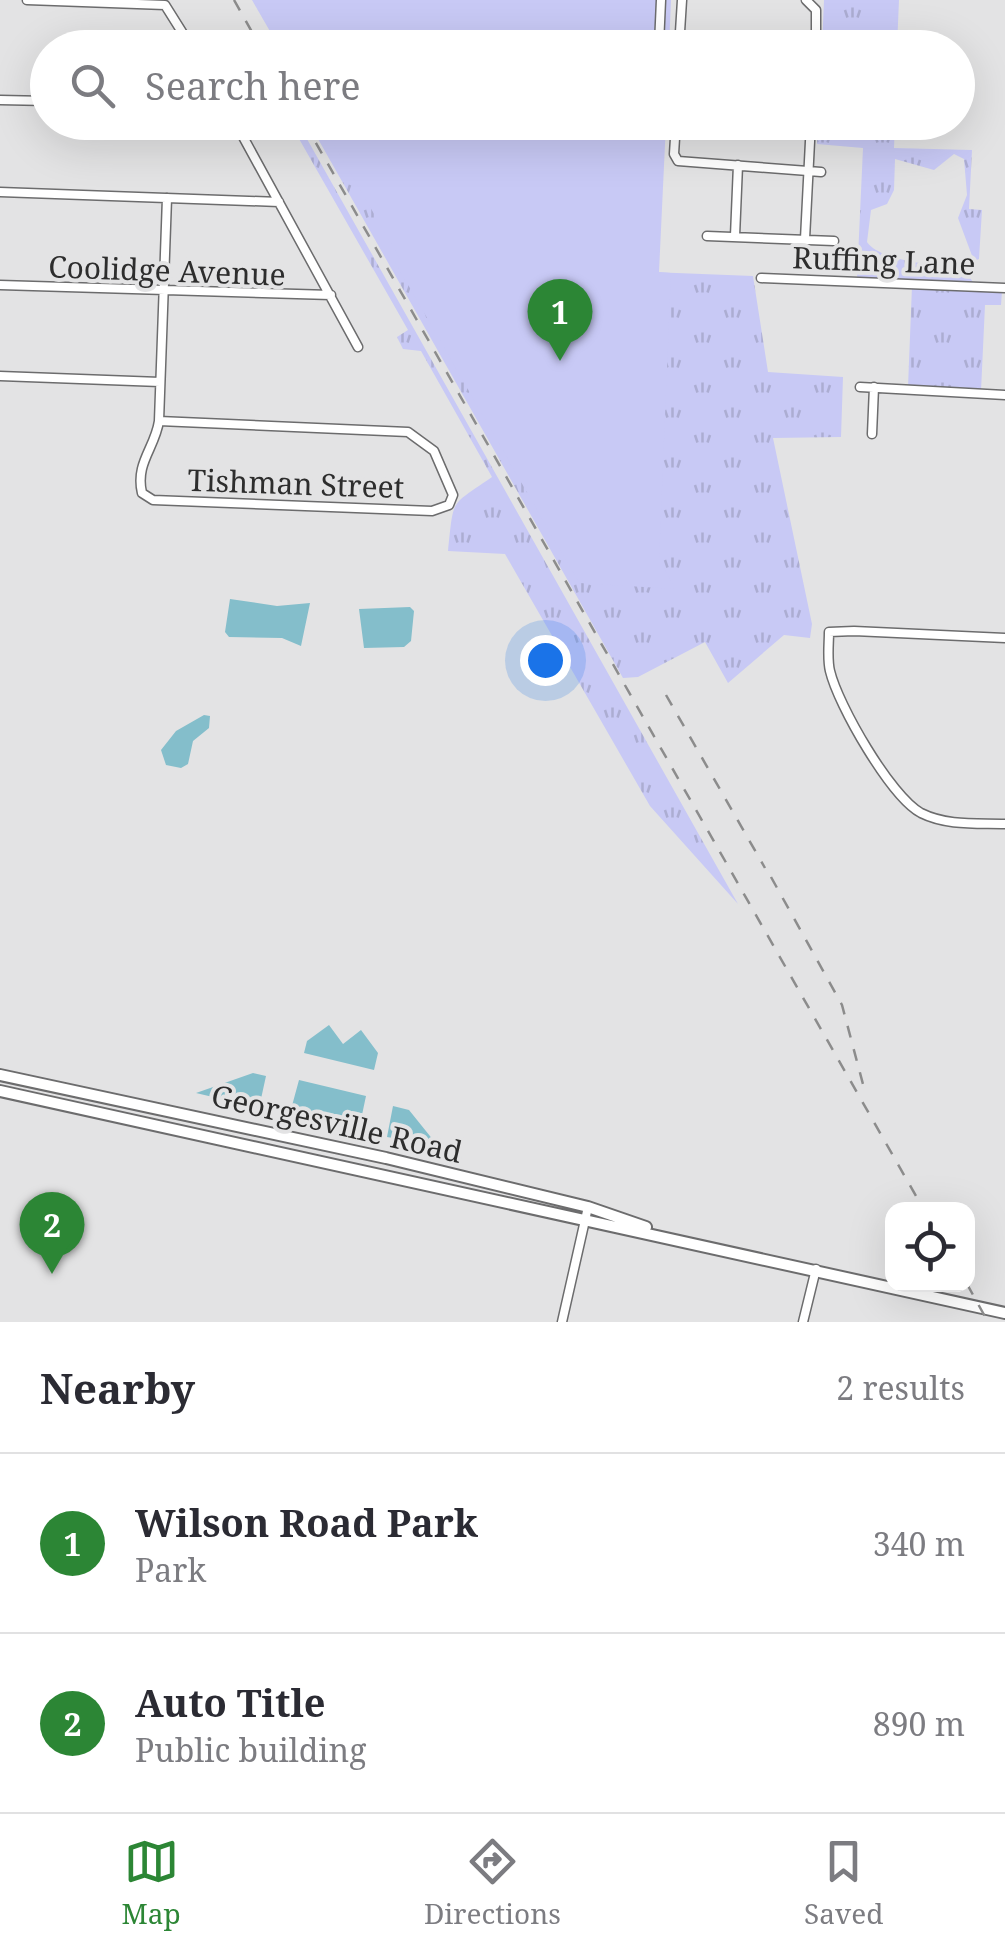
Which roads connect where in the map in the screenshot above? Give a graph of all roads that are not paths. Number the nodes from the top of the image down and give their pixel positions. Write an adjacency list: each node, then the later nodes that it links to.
1 (27, 0): 5 (street)
2 (661, 0): 6 (street)
3 (682, 0): 7 (street)
4 (806, 0): 8 (street)
5 (180, 30)
6 (660, 30)
7 (680, 30)
8 (816, 30)
9 (0, 100): 10 (street)
10 (30, 101)
11 (245, 140): 19 (street)
12 (675, 140): 14 (street)
13 (809, 140): 15 (street)
14 (738, 165): 15 (street); 21 (street)
15 (807, 168): 16 (street); 22 (street)
16 (822, 172)
17 (0, 192): 18 (street)
18 (167, 198): 19 (street); 27 (street)
19 (279, 202): 28 (street)
20 (707, 236): 21 (street)
21 (735, 236): 22 (street)
22 (805, 239): 23 (street)
23 (834, 241)
24 (761, 278): 26 (street, Ruffing Lane)
25 (0, 286): 27 (street, Coolidge Avenue)
26 (1005, 288)
27 (164, 292): 28 (street, Coolidge Avenue); 31 (street)
28 (331, 296): 29 (street)
29 (358, 348)
30 (0, 376): 31 (street)
31 (160, 382): 35 (street)
32 (860, 386): 33 (street)
33 (874, 387): 34 (street); 36 (street)
34 (1005, 395)
35 (159, 422): 35 (street, Tishman Street)
36 (872, 434)
37 (1005, 638): 38 (street)
38 (1005, 824)
39 (0, 1075): 42 (main road, Georgesville Road)
40 (0, 1090): 41 (main road, Georgesville Road)
41 (360, 1168): 42 (main road); 43 (main road, Georgesville Road)
42 (460, 1176): 43 (main road, Georgesville Road)
43 (587, 1213): 44 (main road, Georgesville Road); 46 (street)
44 (816, 1269): 45 (main road, Georgesville Road); 47 (street)
45 (1005, 1313)
46 (562, 1322)
47 (803, 1322)

